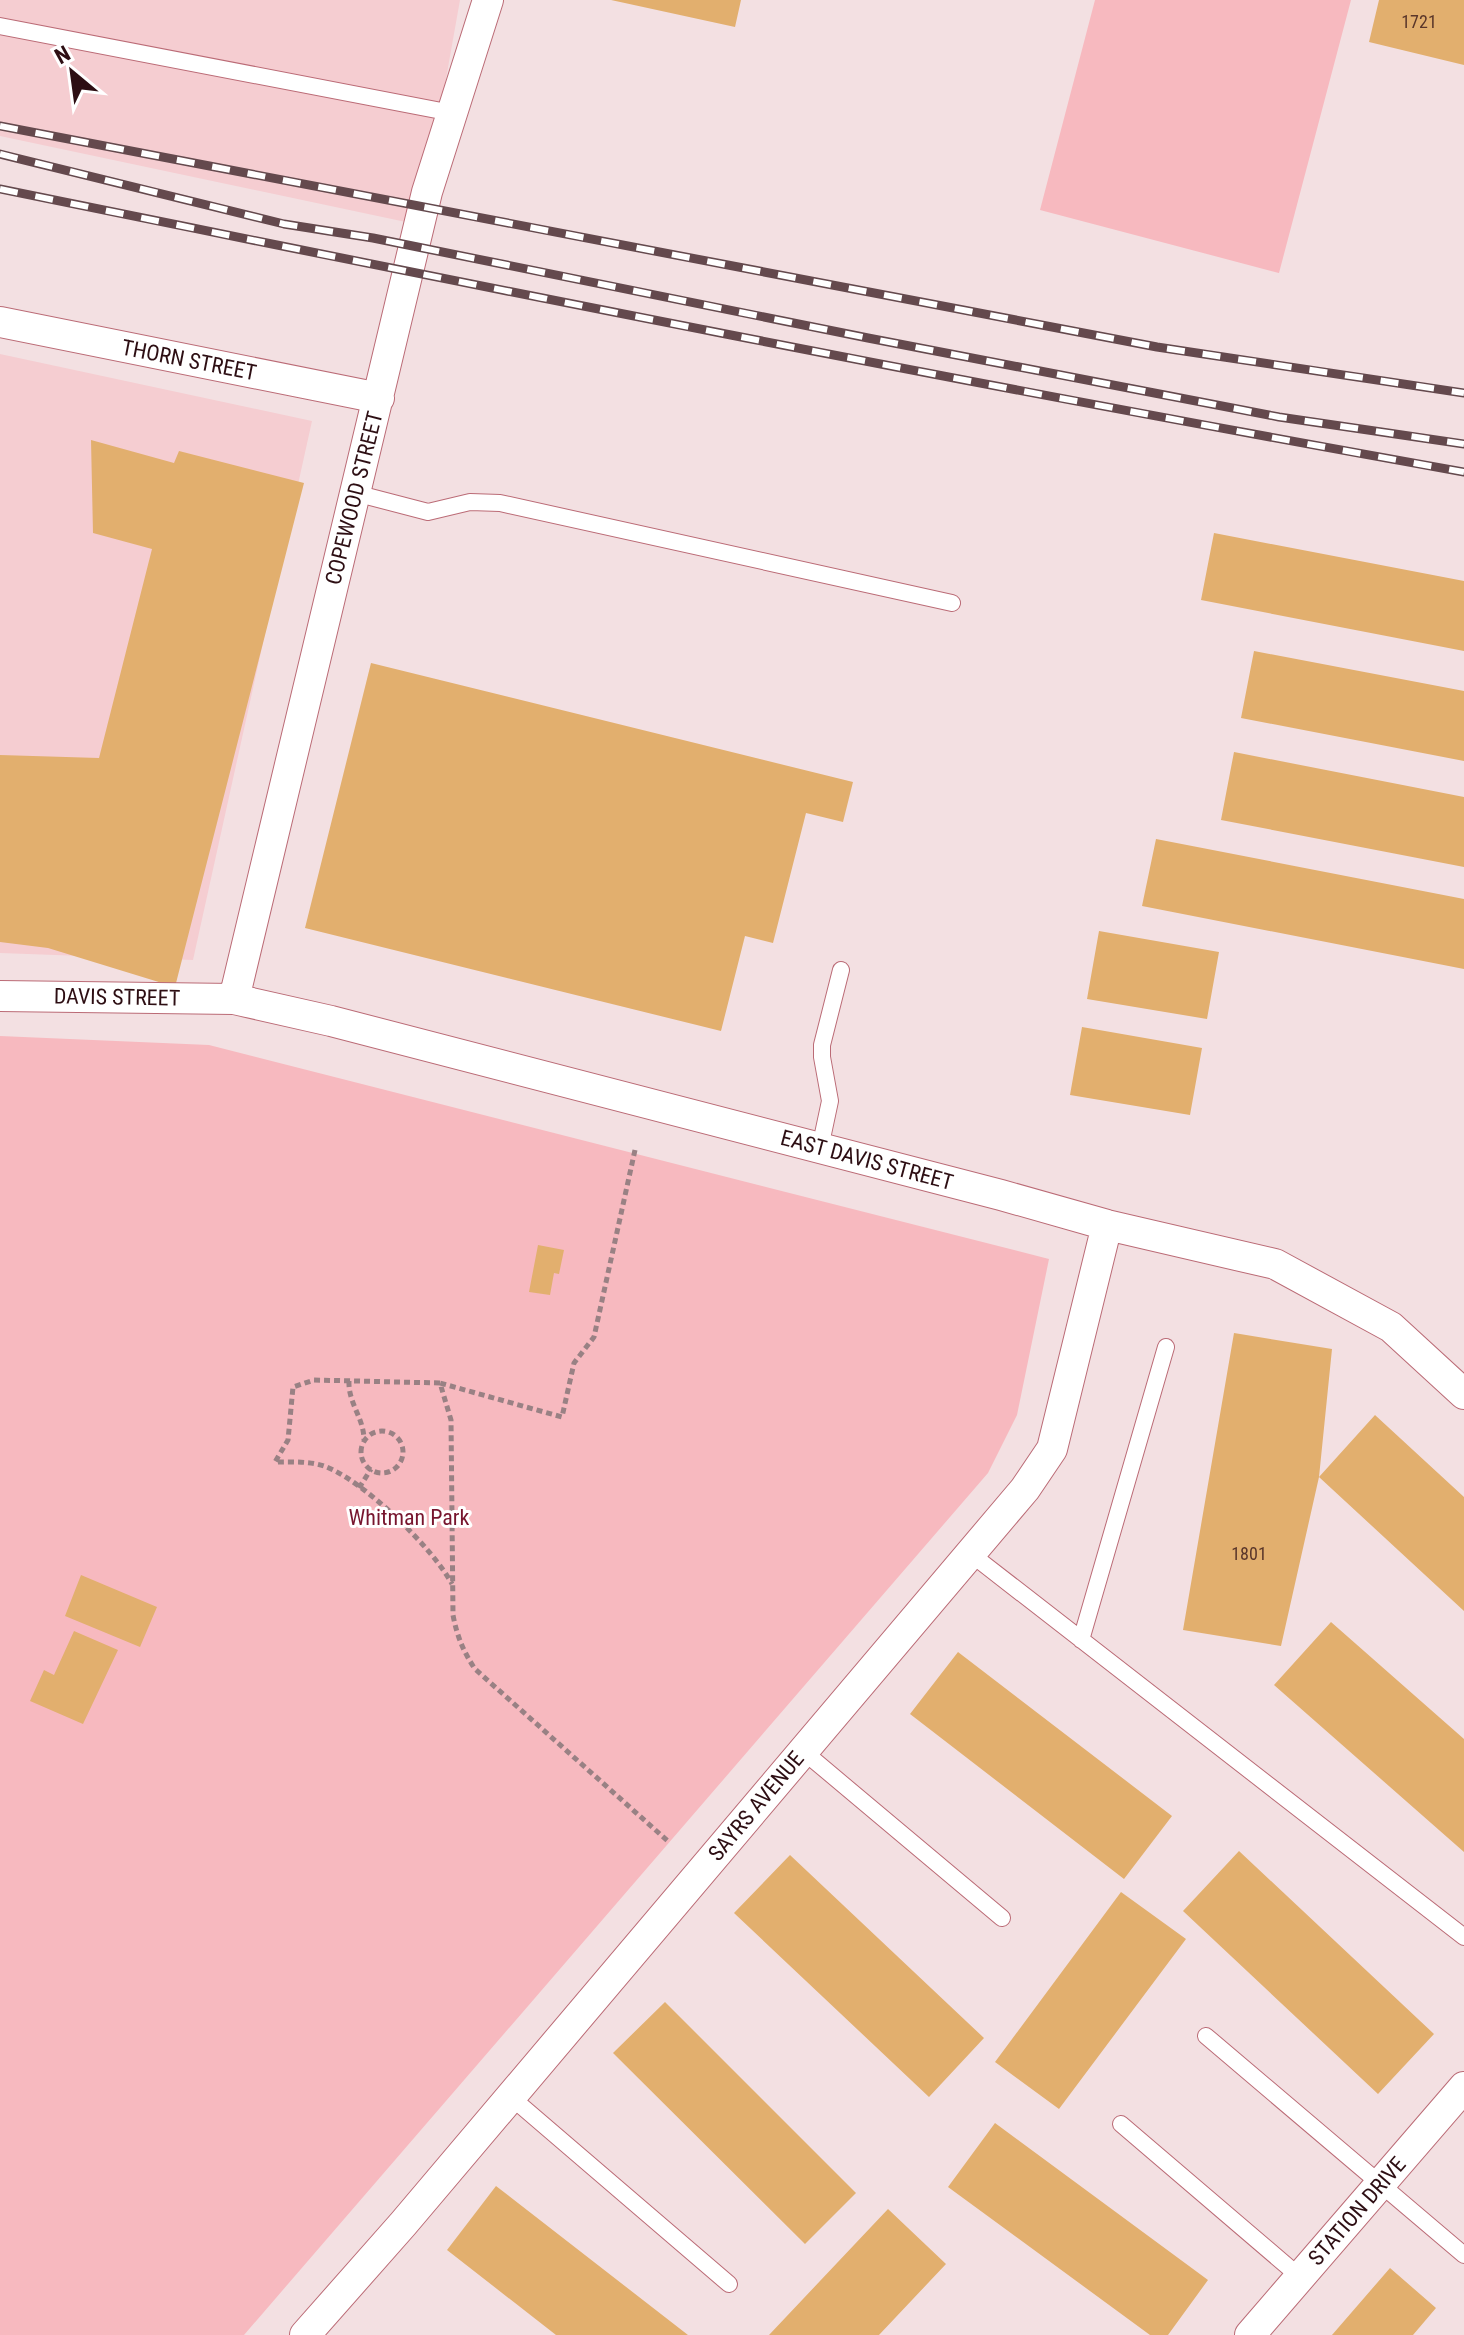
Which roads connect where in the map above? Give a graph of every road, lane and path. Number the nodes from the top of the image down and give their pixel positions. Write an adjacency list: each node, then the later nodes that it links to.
1 (488, 0): 3 (street, COPEWOOD STREET)
2 (0, 26): 3 (lane)
3 (452, 113): 5 (street, COPEWOOD STREET)
4 (0, 322): 5 (street, THORN STREET)
5 (379, 398): 6 (street, COPEWOOD STREET)
6 (355, 493): 7 (lane); 10 (street, COPEWOOD STREET)
7 (952, 603)
8 (841, 970): 11 (lane)
9 (0, 996): 10 (street, DAVIS STREET)
10 (234, 999): 11 (street, EAST DAVIS STREET)
11 (820, 1148): 13 (street, EAST DAVIS STREET)
12 (635, 1150): 16 (path)
13 (1107, 1225): 17 (street, EAST DAVIS STREET); 21 (street, SAYRS AVENUE)
14 (1166, 1347): 23 (lane)
15 (349, 1381): 16 (path); 18 (path); 20 (path)
16 (440, 1383): 22 (path)
17 (1464, 1394)
18 (364, 1441): 19 (path); 19 (path)
19 (371, 1469): 20 (path)
20 (359, 1488): 22 (path)
21 (971, 1554): 23 (lane); 24 (street, SAYRS AVENUE)
22 (453, 1585): 25 (path)
23 (1081, 1640): 27 (lane)
24 (803, 1751): 26 (lane); 30 (street, SAYRS AVENUE)
25 (670, 1843)
26 (1002, 1918)
27 (1464, 1937)
28 (1206, 2036): 32 (lane)
29 (1464, 2087): 32 (street, STATION DRIVE)
30 (511, 2097): 35 (lane); 36 (street, SAYRS AVENUE)
31 (1121, 2124): 34 (lane)
32 (1382, 2183): 33 (lane); 34 (street, STATION DRIVE)
33 (1464, 2255)
34 (1300, 2277): 37 (street, STATION DRIVE)
35 (729, 2284)
36 (305, 2335)
37 (1250, 2335)

